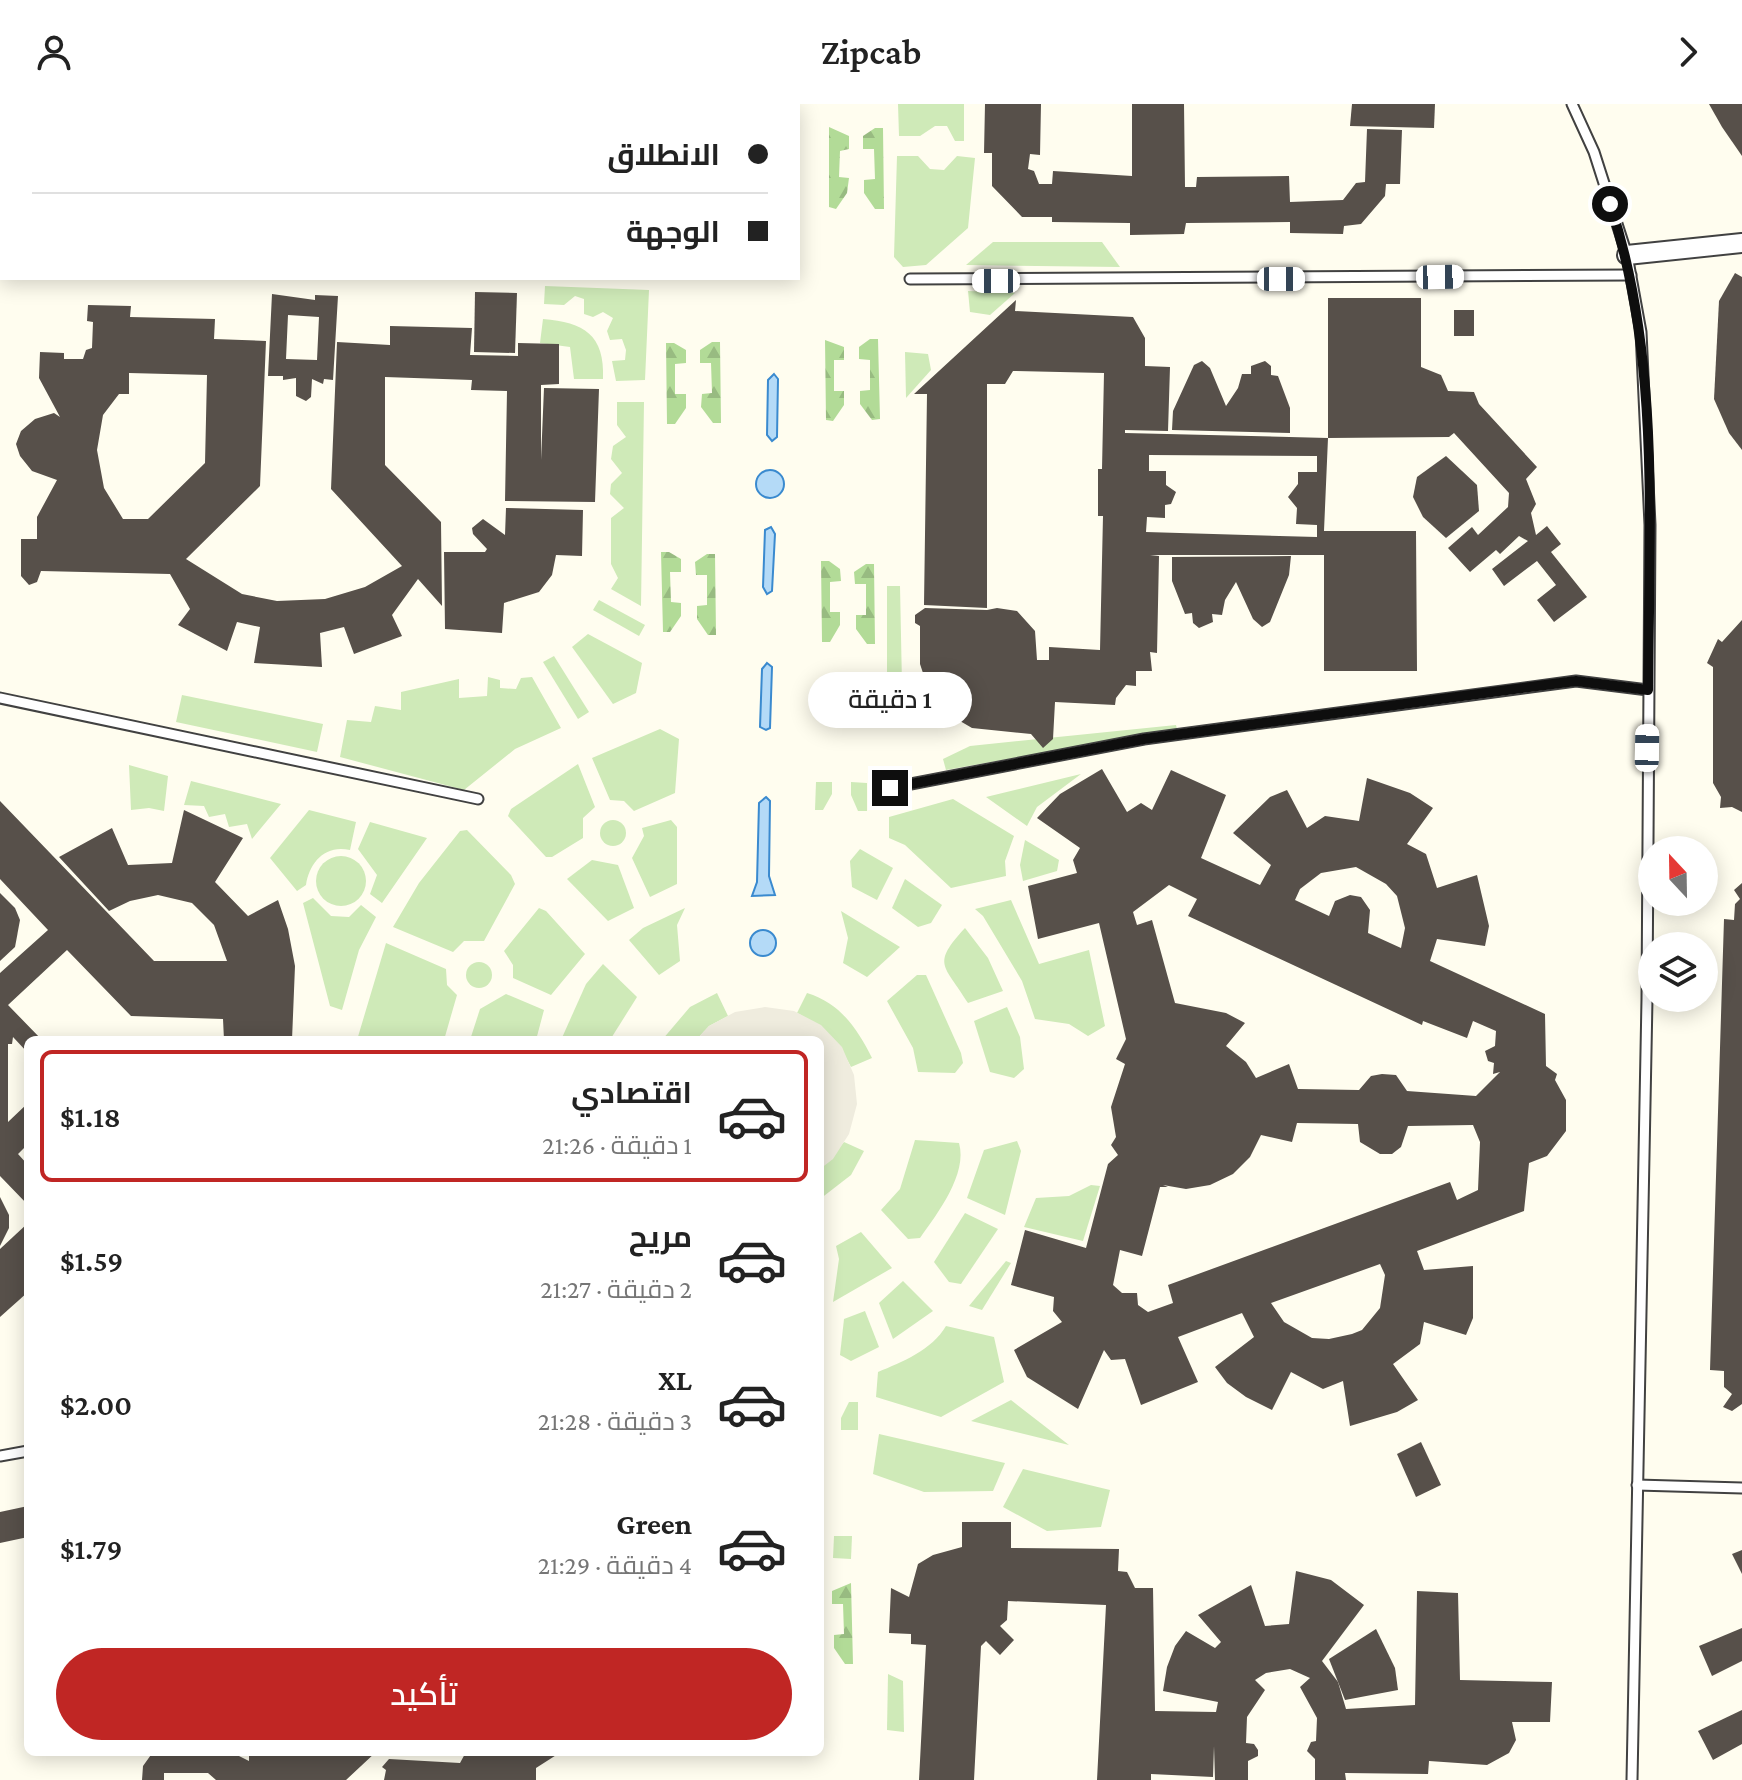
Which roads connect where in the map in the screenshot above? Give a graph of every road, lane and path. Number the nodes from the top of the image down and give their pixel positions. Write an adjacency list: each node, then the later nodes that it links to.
1 (1572, 104): 3 (lane)
2 (1742, 243): 3 (street)
3 (1627, 255): 4 (lane)
4 (1631, 275): 5 (lane); 6 (lane)
5 (910, 279)
6 (1648, 690): 8 (lane); 12 (lane)
7 (0, 698): 9 (lane)
8 (890, 788)
9 (478, 799)
10 (24, 1452): 11 (lane)
11 (0, 1456)
12 (1637, 1485): 13 (lane); 14 (lane)
13 (1742, 1488)
14 (1632, 1780)

